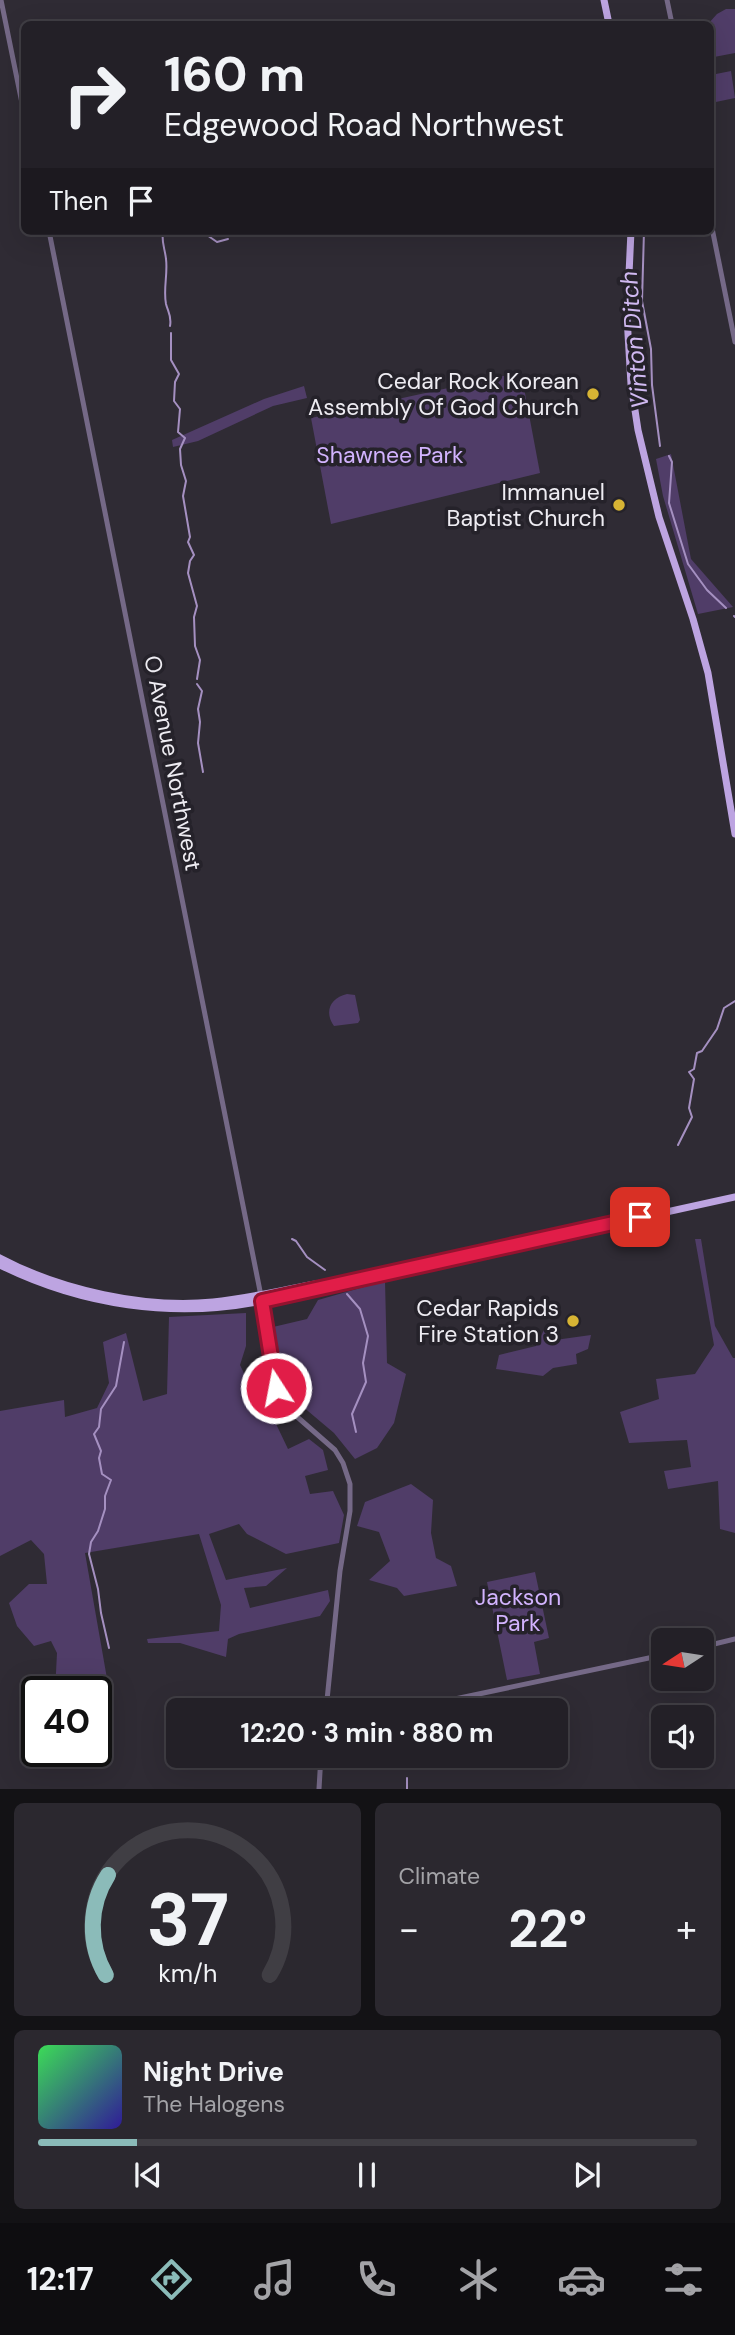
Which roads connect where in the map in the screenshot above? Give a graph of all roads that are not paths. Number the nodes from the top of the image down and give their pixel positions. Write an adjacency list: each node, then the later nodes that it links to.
1 (1, 0): 6 (street)
2 (604, 0): 4 (main road)
3 (667, 0): 5 (street)
4 (608, 21)
5 (671, 21)
6 (21, 98)
7 (50, 235): 16 (street, O Avenue Northwest)
8 (631, 235): 12 (main road)
9 (714, 235): 10 (street)
10 (733, 324): 11 (street)
11 (735, 342)
12 (735, 834)
13 (735, 1197): 16 (main road)
14 (0, 1258): 16 (main road)
15 (0, 1265): 16 (main road)
16 (261, 1298): 20 (street, O Avenue Northwest)
17 (735, 1640): 18 (street)
18 (714, 1644)
19 (651, 1658): 21 (street)
20 (327, 1698)
21 (460, 1698)
22 (320, 1768): 23 (street)
23 (319, 1789)

